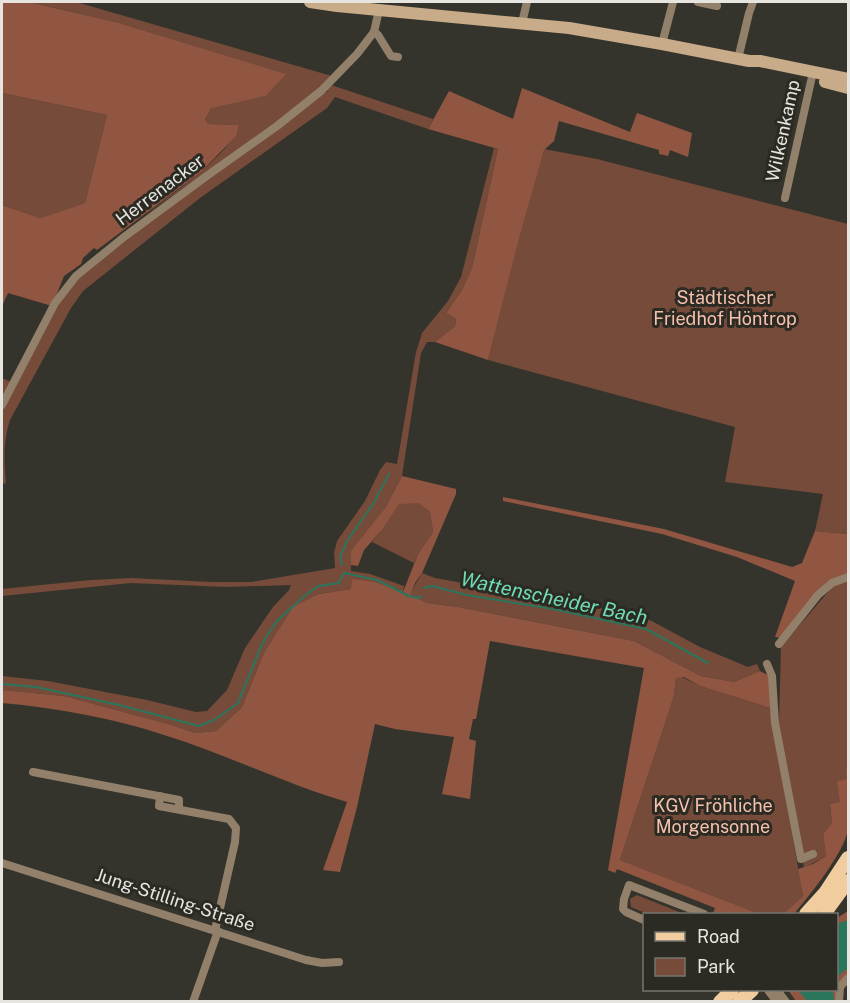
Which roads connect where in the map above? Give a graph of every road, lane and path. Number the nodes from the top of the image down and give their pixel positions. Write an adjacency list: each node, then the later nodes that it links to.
1 (310, 2): 7 (main road)
2 (527, 2): 8 (street)
3 (674, 2): 10 (street)
4 (698, 2): 6 (street)
5 (753, 2): 12 (street)
6 (717, 6)
7 (380, 10): 8 (main road); 9 (street, Herrenacker)
8 (522, 23): 10 (main road)
9 (374, 32): 11 (street); 17 (street, Herrenacker)
10 (662, 44): 12 (main road)
11 (398, 57)
12 (743, 60): 13 (main road)
13 (812, 75): 14 (main road); 15 (main road); 16 (street, Wilkenkamp)
14 (849, 79)
15 (849, 88)
16 (785, 198)
17 (2, 405)
18 (849, 577): 19 (street)
19 (779, 644)
20 (767, 664): 22 (street)
21 (33, 772): 30 (street)
22 (813, 854)
23 (849, 858): 27 (main road)
24 (2, 863): 30 (street, Jung-Stilling-Straße)
25 (849, 881): 28 (main road)
26 (697, 913): 29 (street)
27 (808, 913)
28 (825, 913)
29 (643, 919)
30 (217, 931): 31 (street, Jung-Stilling-Straße); 35 (street)
31 (339, 962)
32 (849, 978): 38 (street)
33 (731, 991): 36 (main road)
34 (751, 991): 37 (main road)
35 (193, 1002)
36 (720, 1002)
37 (739, 1002)
38 (839, 1002)

